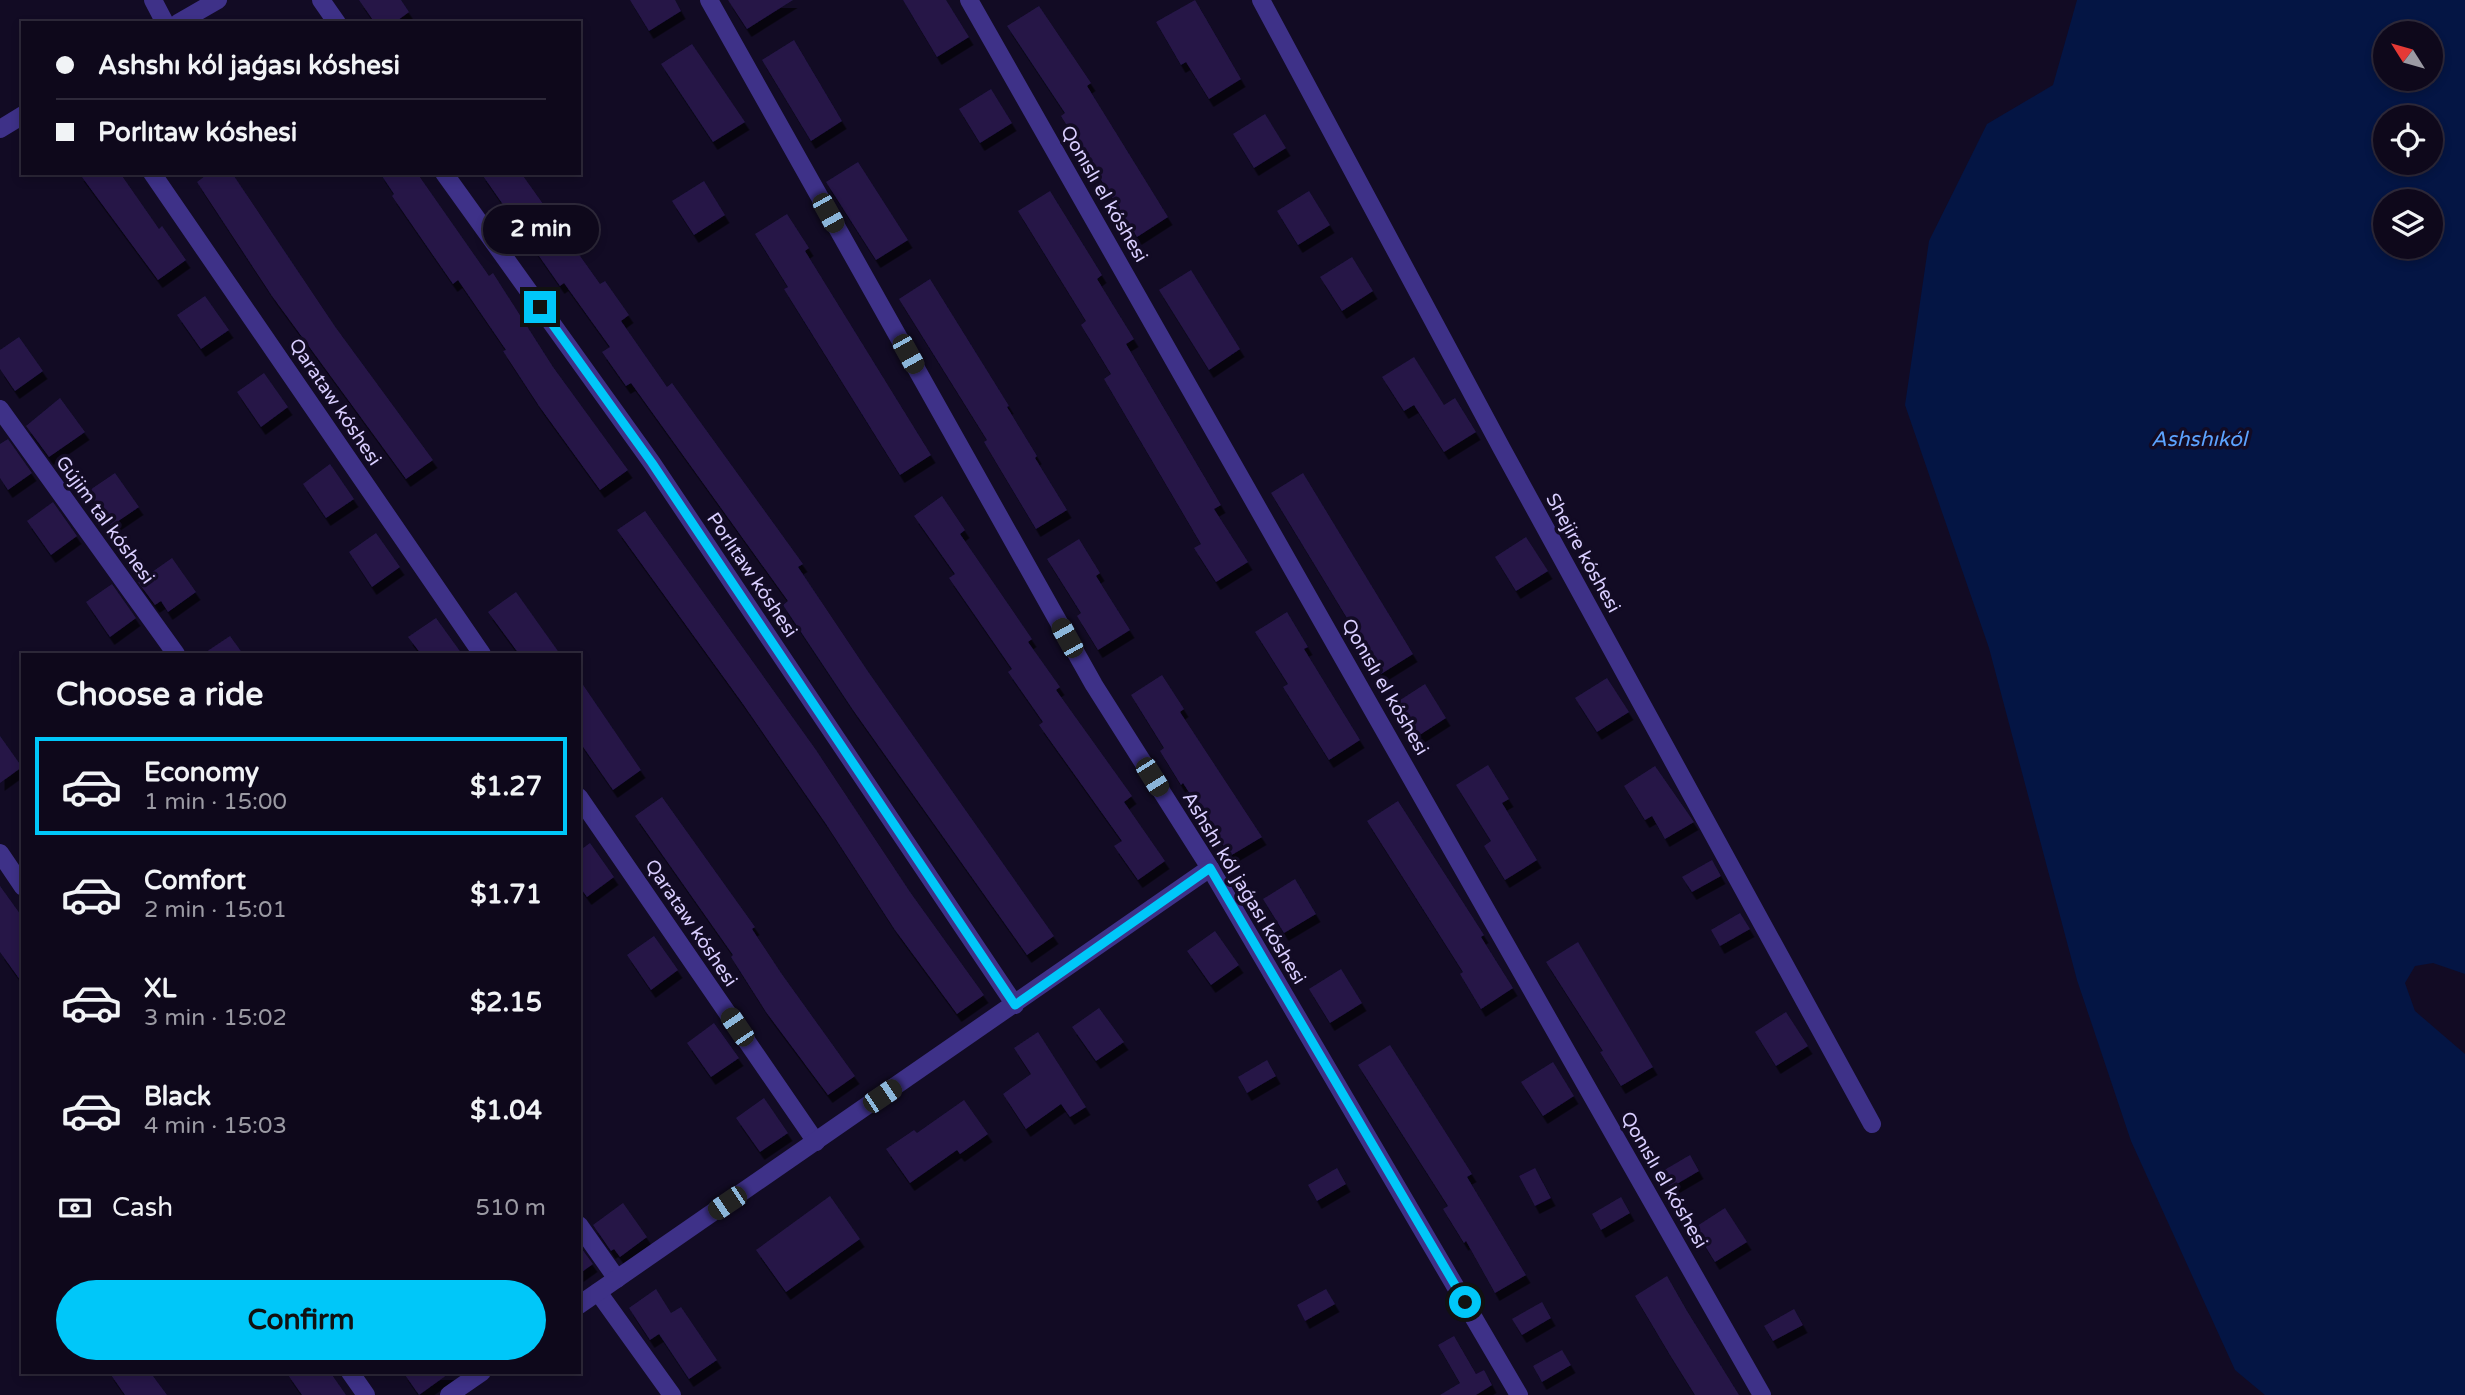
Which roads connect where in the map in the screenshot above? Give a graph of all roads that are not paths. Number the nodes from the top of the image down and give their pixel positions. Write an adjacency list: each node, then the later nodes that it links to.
1 (153, 0): 7 (street)
2 (218, 0): 8 (street)
3 (321, 0): 9 (street)
4 (709, 0): 19 (street, Ashshı kól jaǵası kóshesi)
5 (969, 0): 34 (street, Qonıslı el kóshesi)
6 (1261, 0): 22 (street, Shejire kóshesi)
7 (164, 21)
8 (181, 21)
9 (336, 21)
10 (21, 116): 11 (street)
11 (0, 129)
12 (153, 175): 16 (street, Qarataw kóshesi)
13 (445, 175): 21 (street, Porlıtaw kóshesi)
14 (0, 409): 15 (street, Gújim tal kóshesi)
15 (175, 653)
16 (481, 653)
17 (581, 800): 23 (street, Qarataw kóshesi)
18 (0, 853): 20 (street)
19 (1210, 868): 21 (street); 33 (street, Ashshı kól jaǵası kóshesi)
20 (21, 884)
21 (1015, 1005): 23 (street)
22 (1872, 1124)
23 (816, 1142): 25 (street)
24 (581, 1229): 25 (street)
25 (617, 1279): 26 (street)
26 (598, 1292): 27 (street); 32 (street)
27 (581, 1304)
28 (351, 1374): 30 (street)
29 (479, 1374): 31 (street)
30 (366, 1395)
31 (449, 1395)
32 (671, 1395)
33 (1519, 1395)
34 (1762, 1395)

